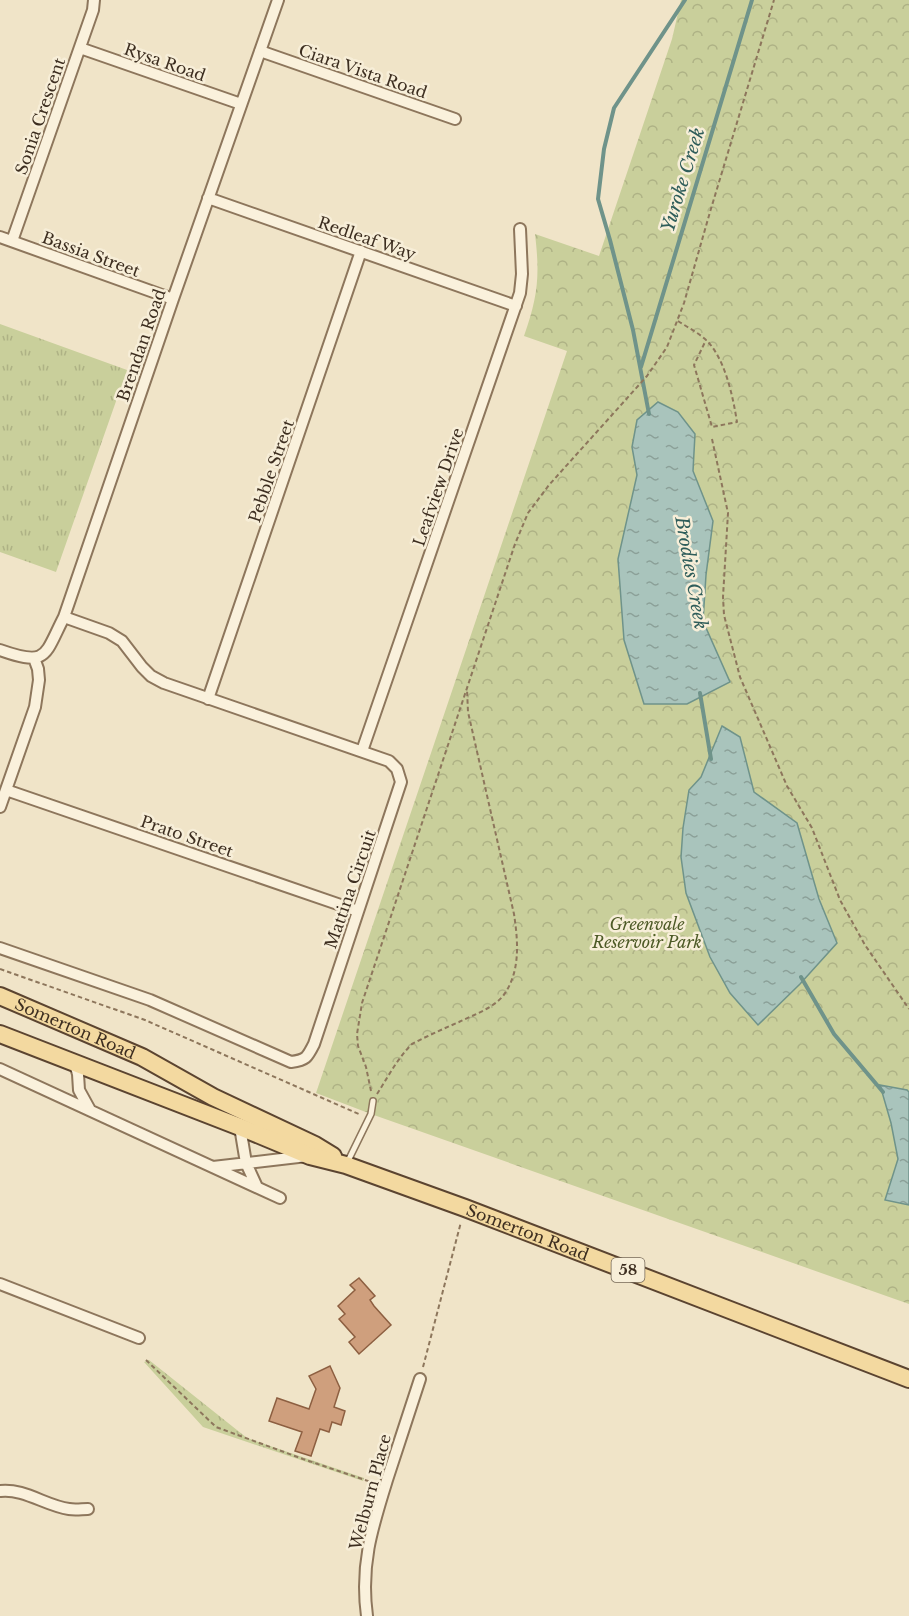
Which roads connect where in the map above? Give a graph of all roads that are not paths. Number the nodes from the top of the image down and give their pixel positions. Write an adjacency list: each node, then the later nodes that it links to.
1 (94, 0): 3 (street, Sonia Crescent)
2 (278, 0): 4 (street, Brendan Road)
3 (80, 48): 5 (street, Rysa Road); 10 (street, Sonia Crescent)
4 (260, 51): 5 (street, Brendan Road); 6 (street, Ciara Vista Road)
5 (241, 104): 7 (street, Brendan Road)
6 (455, 119)
7 (208, 198): 11 (street, Redleaf Way); 12 (street, Brendan Road)
8 (520, 229): 13 (street, Leafview Drive)
9 (0, 237): 10 (street, Bassia Street)
10 (12, 241): 12 (street, Bassia Street)
11 (361, 251): 13 (street, Redleaf Way); 17 (street, Pebble Street)
12 (173, 299): 14 (street, Brendan Road)
13 (516, 306): 18 (street, Leafview Drive)
14 (64, 617): 16 (street, Brendan Road); 17 (street, Mattina Circuit)
15 (0, 650): 16 (street)
16 (34, 658): 19 (street)
17 (208, 699): 18 (street, Mattina Circuit)
18 (362, 751): 21 (street, Mattina Circuit)
19 (6, 790): 20 (street); 21 (street, Prato Street)
20 (0, 807)
21 (358, 911): 22 (street, Mattina Circuit)
22 (0, 948)
23 (0, 996): 27 (main road, Somerton Road)
24 (0, 1034): 25 (main road, Somerton Road / 58)
25 (75, 1064): 29 (street, Somerton Road); 30 (main road, Somerton Road / 58)
26 (0, 1069): 29 (street)
27 (213, 1097): 30 (street, Somerton Road); 33 (main road, Somerton Road)
28 (373, 1101): 33 (lane)
29 (90, 1110): 34 (street)
30 (240, 1127): 31 (main road, Somerton Road / 58); 32 (street)
31 (310, 1156): 32 (street, Somerton Road); 33 (main road, Somerton Road / 58)
32 (246, 1163): 34 (street, Somerton Road); 35 (street)
33 (346, 1165): 40 (main road, Somerton Road / 58)
34 (213, 1167): 35 (street)
35 (257, 1188): 36 (street)
36 (280, 1198)
37 (0, 1284): 38 (street)
38 (139, 1338)
39 (420, 1379): 43 (street, Welburn Place)
40 (909, 1379)
41 (0, 1491): 42 (street)
42 (88, 1509)
43 (367, 1616)

